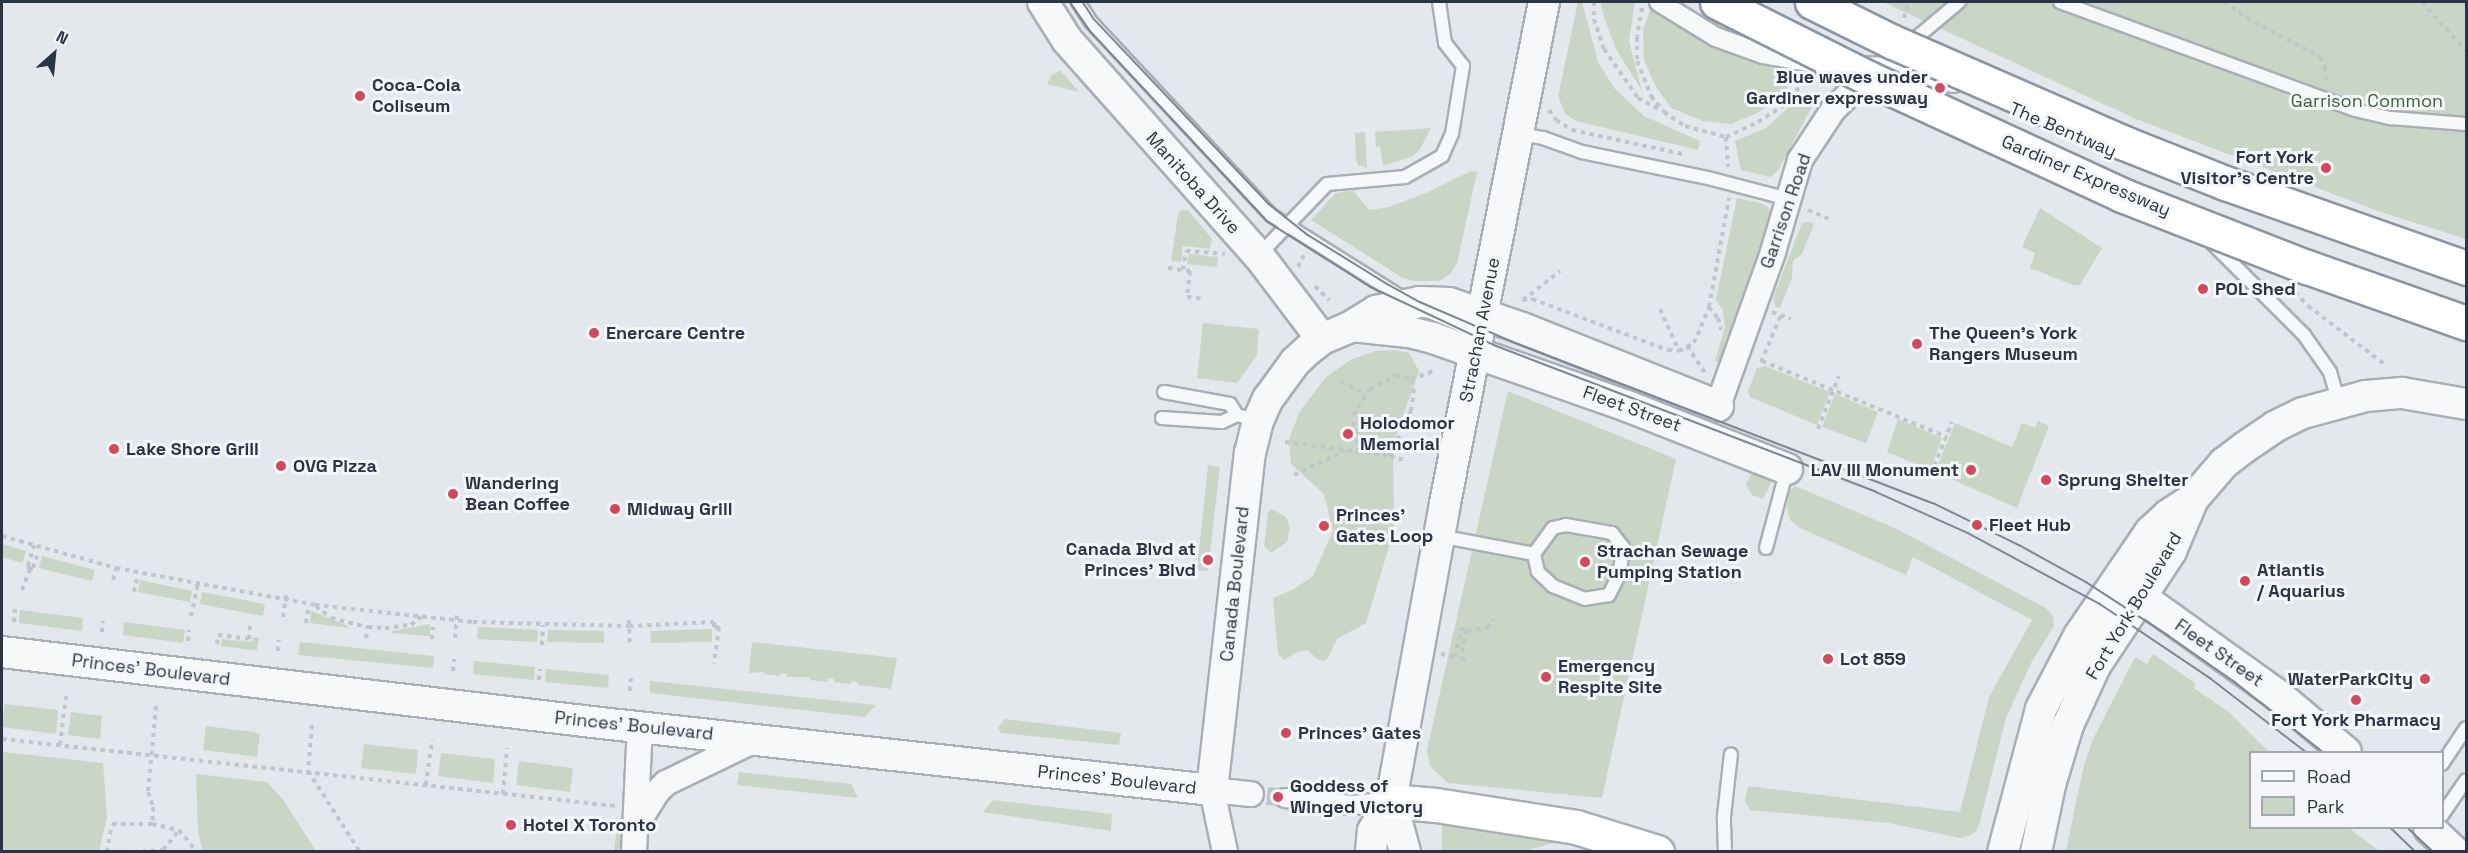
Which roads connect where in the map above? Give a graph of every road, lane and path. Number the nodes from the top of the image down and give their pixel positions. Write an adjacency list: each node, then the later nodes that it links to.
1 (1043, 2): 33 (street, Manitoba Drive)
2 (1078, 2): 31 (lane)
3 (1439, 2): 31 (lane)
4 (1544, 2): 24 (street, Strachan Avenue)
5 (1594, 2): 22 (path)
6 (1643, 2): 22 (path)
7 (1659, 2): 17 (street, The Bentway)
8 (1717, 2): 43 (highway, Gardiner Expressway, bridge)
9 (1812, 2): 35 (highway, bridge)
10 (1908, 2): 15 (path)
11 (1959, 2): 18 (lane, Garrison Road)
12 (2060, 2): 20 (lane)
13 (2224, 2): 20 (path)
14 (2422, 2): 16 (path)
15 (1904, 18)
16 (2466, 51)
17 (1826, 66): 18 (street, The Bentway); 25 (path)
18 (1882, 66): 19 (lane, Garrison Road); 38 (street, The Bentway)
19 (1855, 89): 30 (street, Garrison Road); 57 (lane)
20 (2324, 99): 23 (lane)
21 (1549, 110): 26 (path)
22 (1664, 112): 25 (path)
23 (2466, 124)
24 (1518, 134): 29 (lane); 45 (street, Strachan Avenue)
25 (1726, 137): 28 (path)
26 (1688, 155)
27 (1719, 162): 28 (path)
28 (1727, 164): 29 (path)
29 (1731, 184): 30 (lane); 47 (path)
30 (1788, 199): 59 (street, Garrison Road)
31 (1286, 226): 33 (lane); 40 (lane)
32 (1229, 255): 36 (path)
33 (1259, 256): 46 (street, Manitoba Drive)
34 (1168, 268): 36 (path)
35 (2466, 268)
36 (1183, 270): 39 (path)
37 (1560, 271): 48 (path)
38 (2466, 276)
39 (1205, 299)
40 (1412, 303): 44 (street); 45 (street)
41 (1660, 309): 48 (path)
42 (1781, 315): 54 (path)
43 (2466, 323)
44 (1352, 326): 45 (street); 46 (street)
45 (1479, 334): 59 (street, Fleet Street); 70 (street, Fleet Street); 75 (street, Strachan Avenue)
46 (1322, 339): 61 (street, Canada Boulevard)
47 (1687, 346): 48 (path); 50 (path)
48 (1679, 351)
49 (1434, 371): 52 (path)
50 (1707, 376)
51 (1839, 376): 54 (path)
52 (1411, 379): 56 (path); 68 (path)
53 (1341, 382): 56 (path)
54 (1834, 391): 63 (path); 64 (path)
55 (1164, 392): 61 (lane)
56 (1366, 394): 67 (path)
57 (2339, 403): 58 (street, Fort York Boulevard); 73 (street, Fort York Boulevard)
58 (2466, 404)
59 (1718, 406)
60 (1162, 418): 61 (lane)
61 (1248, 418): 148 (street, Canada Boulevard)
62 (1952, 422): 64 (path)
63 (1818, 429)
64 (1947, 437): 71 (path)
65 (1284, 442): 66 (path)
66 (1347, 450): 67 (path); 72 (path)
67 (1359, 452): 68 (path)
68 (1390, 456): 69 (path)
69 (1407, 461)
70 (1787, 469): 77 (lane)
71 (1931, 474)
72 (1294, 475)
73 (2193, 499): 84 (street, Fort York Boulevard); 89 (street, Fort York Boulevard)
74 (2, 536): 76 (path)
75 (1439, 536): 78 (lane); 152 (street, Strachan Avenue)
76 (34, 545): 80 (path); 81 (path)
77 (1766, 548)
78 (1534, 554): 78 (lane)
79 (37, 556): 81 (path)
80 (117, 565): 83 (path); 85 (path)
81 (30, 569): 86 (path)
82 (137, 579): 87 (path)
83 (113, 580)
84 (2117, 580): 89 (street, Fleet Street); 169 (street, Fort York Boulevard)
85 (198, 584): 90 (path); 95 (path)
86 (22, 590)
87 (135, 592)
88 (286, 595): 90 (path)
89 (2142, 597): 141 (street, Fleet Street); 170 (street, Fort York Boulevard)
90 (285, 601): 91 (path); 96 (path)
91 (315, 605): 97 (path); 107 (path)
92 (15, 609): 101 (path)
93 (308, 610): 104 (path)
94 (457, 614): 102 (path)
95 (191, 616)
96 (283, 617)
97 (421, 617): 102 (path); 107 (path)
98 (1494, 619): 110 (path)
99 (629, 620): 106 (path)
100 (103, 621): 111 (path)
101 (14, 622)
102 (457, 622): 105 (path); 113 (path)
103 (250, 623): 118 (path)
104 (306, 623)
105 (543, 625): 106 (path); 119 (path)
106 (629, 626): 117 (path); 125 (path)
107 (368, 627): 112 (path)
108 (433, 627): 114 (path)
109 (189, 630): 116 (path)
110 (1467, 630): 123 (path); 123 (path)
111 (102, 632)
112 (366, 638)
113 (455, 638)
114 (432, 639)
115 (279, 640): 120 (path)
116 (188, 641)
117 (630, 643)
118 (217, 644)
119 (542, 645)
120 (278, 651)
121 (2, 652): 134 (street, Princes' Boulevard)
122 (1441, 654): 123 (path)
123 (1455, 657)
124 (454, 659): 127 (path)
125 (714, 664)
126 (540, 669): 129 (path)
127 (453, 671)
128 (631, 678): 130 (path)
129 (539, 680)
130 (630, 691)
131 (66, 696): 139 (path)
132 (156, 706): 143 (path)
133 (312, 724): 145 (path)
134 (640, 728): 138 (street, Princes' Boulevard); 156 (street)
135 (2466, 728): 144 (lane)
136 (2, 739): 139 (path)
137 (432, 739): 147 (path)
138 (755, 740): 148 (street, Princes' Boulevard); 156 (street)
139 (60, 745): 143 (path)
140 (507, 748): 149 (path)
141 (2344, 751)
142 (1731, 754): 168 (lane)
143 (152, 755): 145 (path); 155 (path)
144 (2444, 761)
145 (308, 771): 147 (path); 162 (path)
146 (2466, 780): 154 (lane)
147 (426, 785): 149 (path)
148 (1212, 790): 150 (street, Princes' Boulevard); 164 (street, Canada Boulevard)
149 (503, 794): 153 (path)
150 (1259, 795)
151 (1285, 798): 152 (street)
152 (1391, 801): 165 (street, Strachan Avenue); 166 (street, Strachan Avenue); 167 (highway)
153 (615, 806)
154 (2444, 811)
155 (152, 824): 158 (path); 159 (path)
156 (637, 824): 163 (street)
157 (2437, 829): 171 (street)
158 (179, 830): 160 (path); 161 (path)
159 (106, 852)
160 (133, 852)
161 (197, 852)
162 (360, 852)
163 (634, 852)
164 (1225, 852)
165 (1371, 852)
166 (1405, 852)
167 (1657, 852)
168 (1725, 852)
169 (2003, 852)
170 (2036, 852)
171 (2455, 852)

